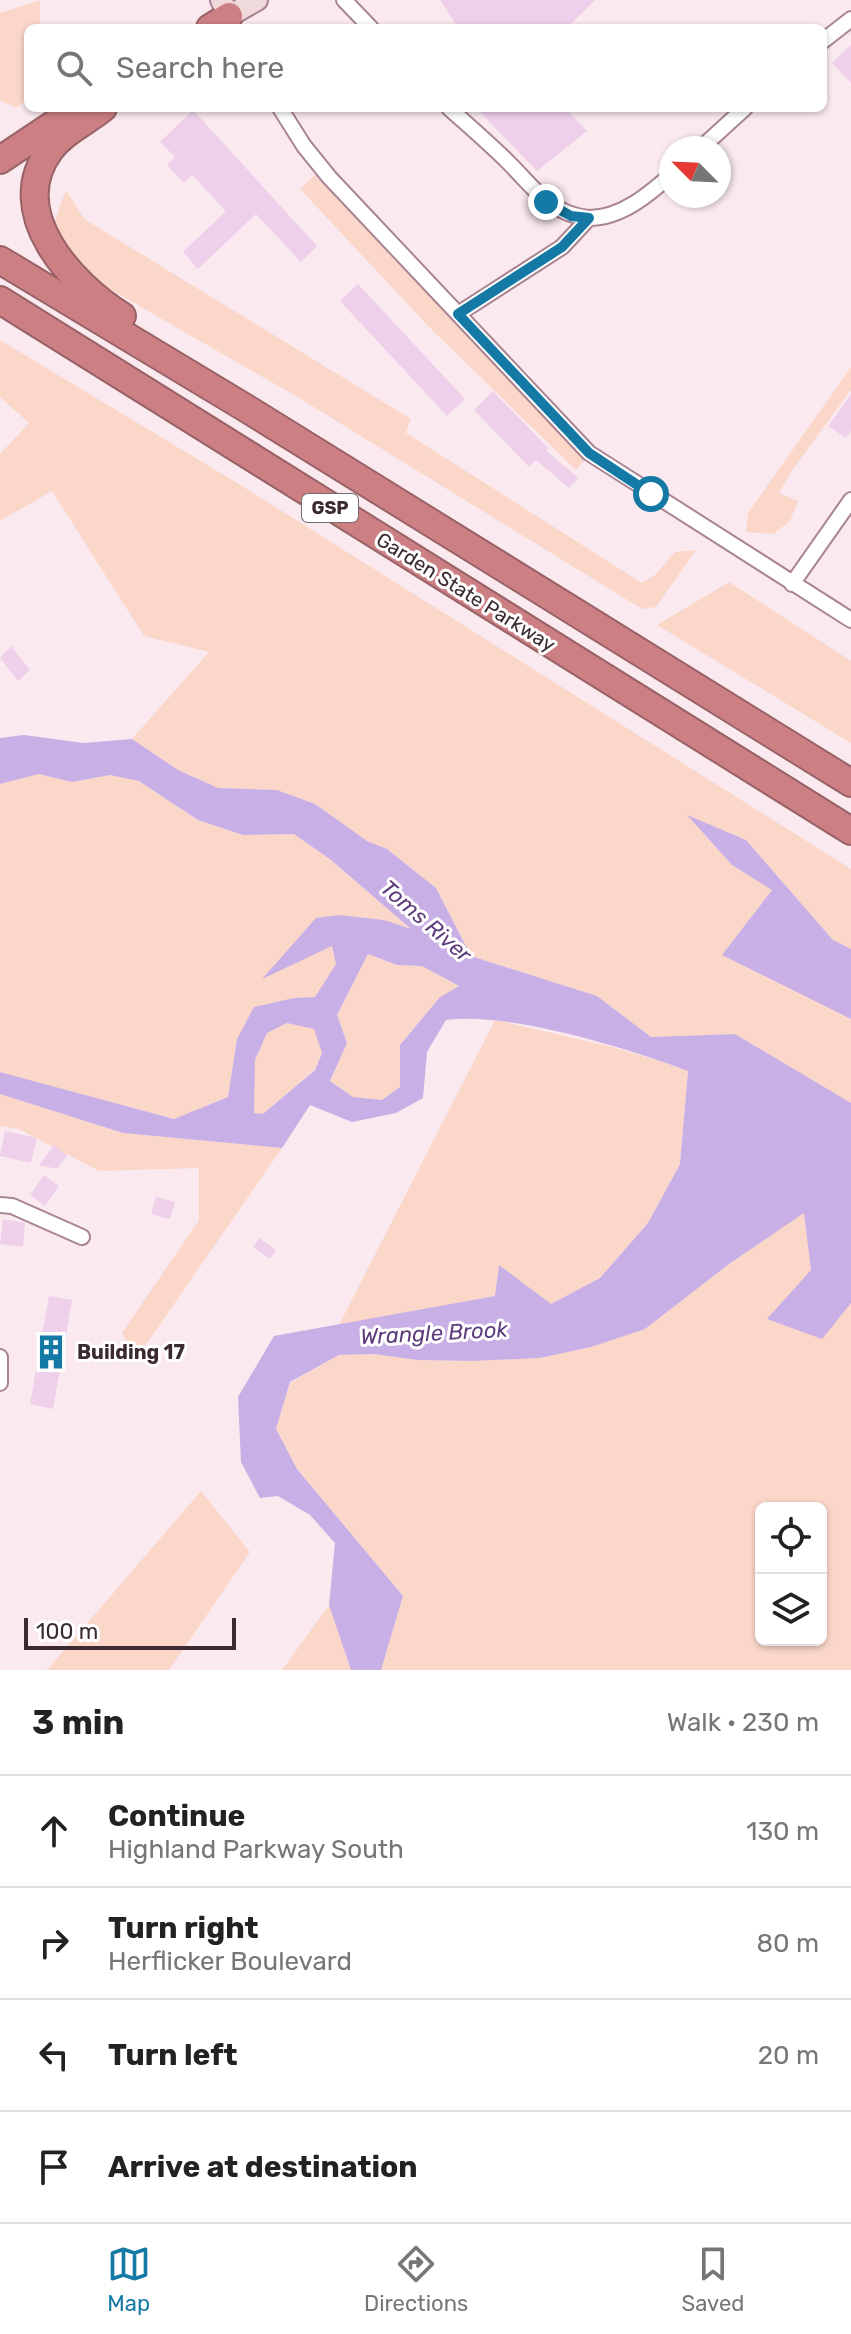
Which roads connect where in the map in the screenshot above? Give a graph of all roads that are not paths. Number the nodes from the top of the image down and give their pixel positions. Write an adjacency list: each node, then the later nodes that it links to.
1 (257, 0): 3 (main road)
2 (344, 0): 5 (street)
3 (224, 18)
4 (851, 19): 6 (street)
5 (367, 24)
6 (827, 38)
7 (73, 112): 13 (highway)
8 (97, 112): 21 (highway)
9 (283, 112): 19 (street)
10 (453, 112): 15 (street)
11 (741, 112): 12 (street)
12 (714, 136)
13 (0, 160)
14 (659, 184): 15 (street)
15 (589, 218): 19 (street)
16 (0, 260): 21 (highway, Garden State Parkway / GSP)
17 (0, 300): 20 (highway, Garden State Parkway / GSP)
18 (0, 314): 20 (highway)
19 (458, 314): 23 (street)
20 (55, 337): 26 (highway, Garden State Parkway / GSP)
21 (249, 410): 25 (highway, Garden State Parkway / GSP)
22 (851, 500): 23 (street)
23 (792, 584): 24 (street)
24 (851, 620)
25 (851, 783)
26 (851, 831)
27 (0, 1205): 28 (street)
28 (82, 1237)
29 (0, 1357): 30 (street)
30 (0, 1383)

